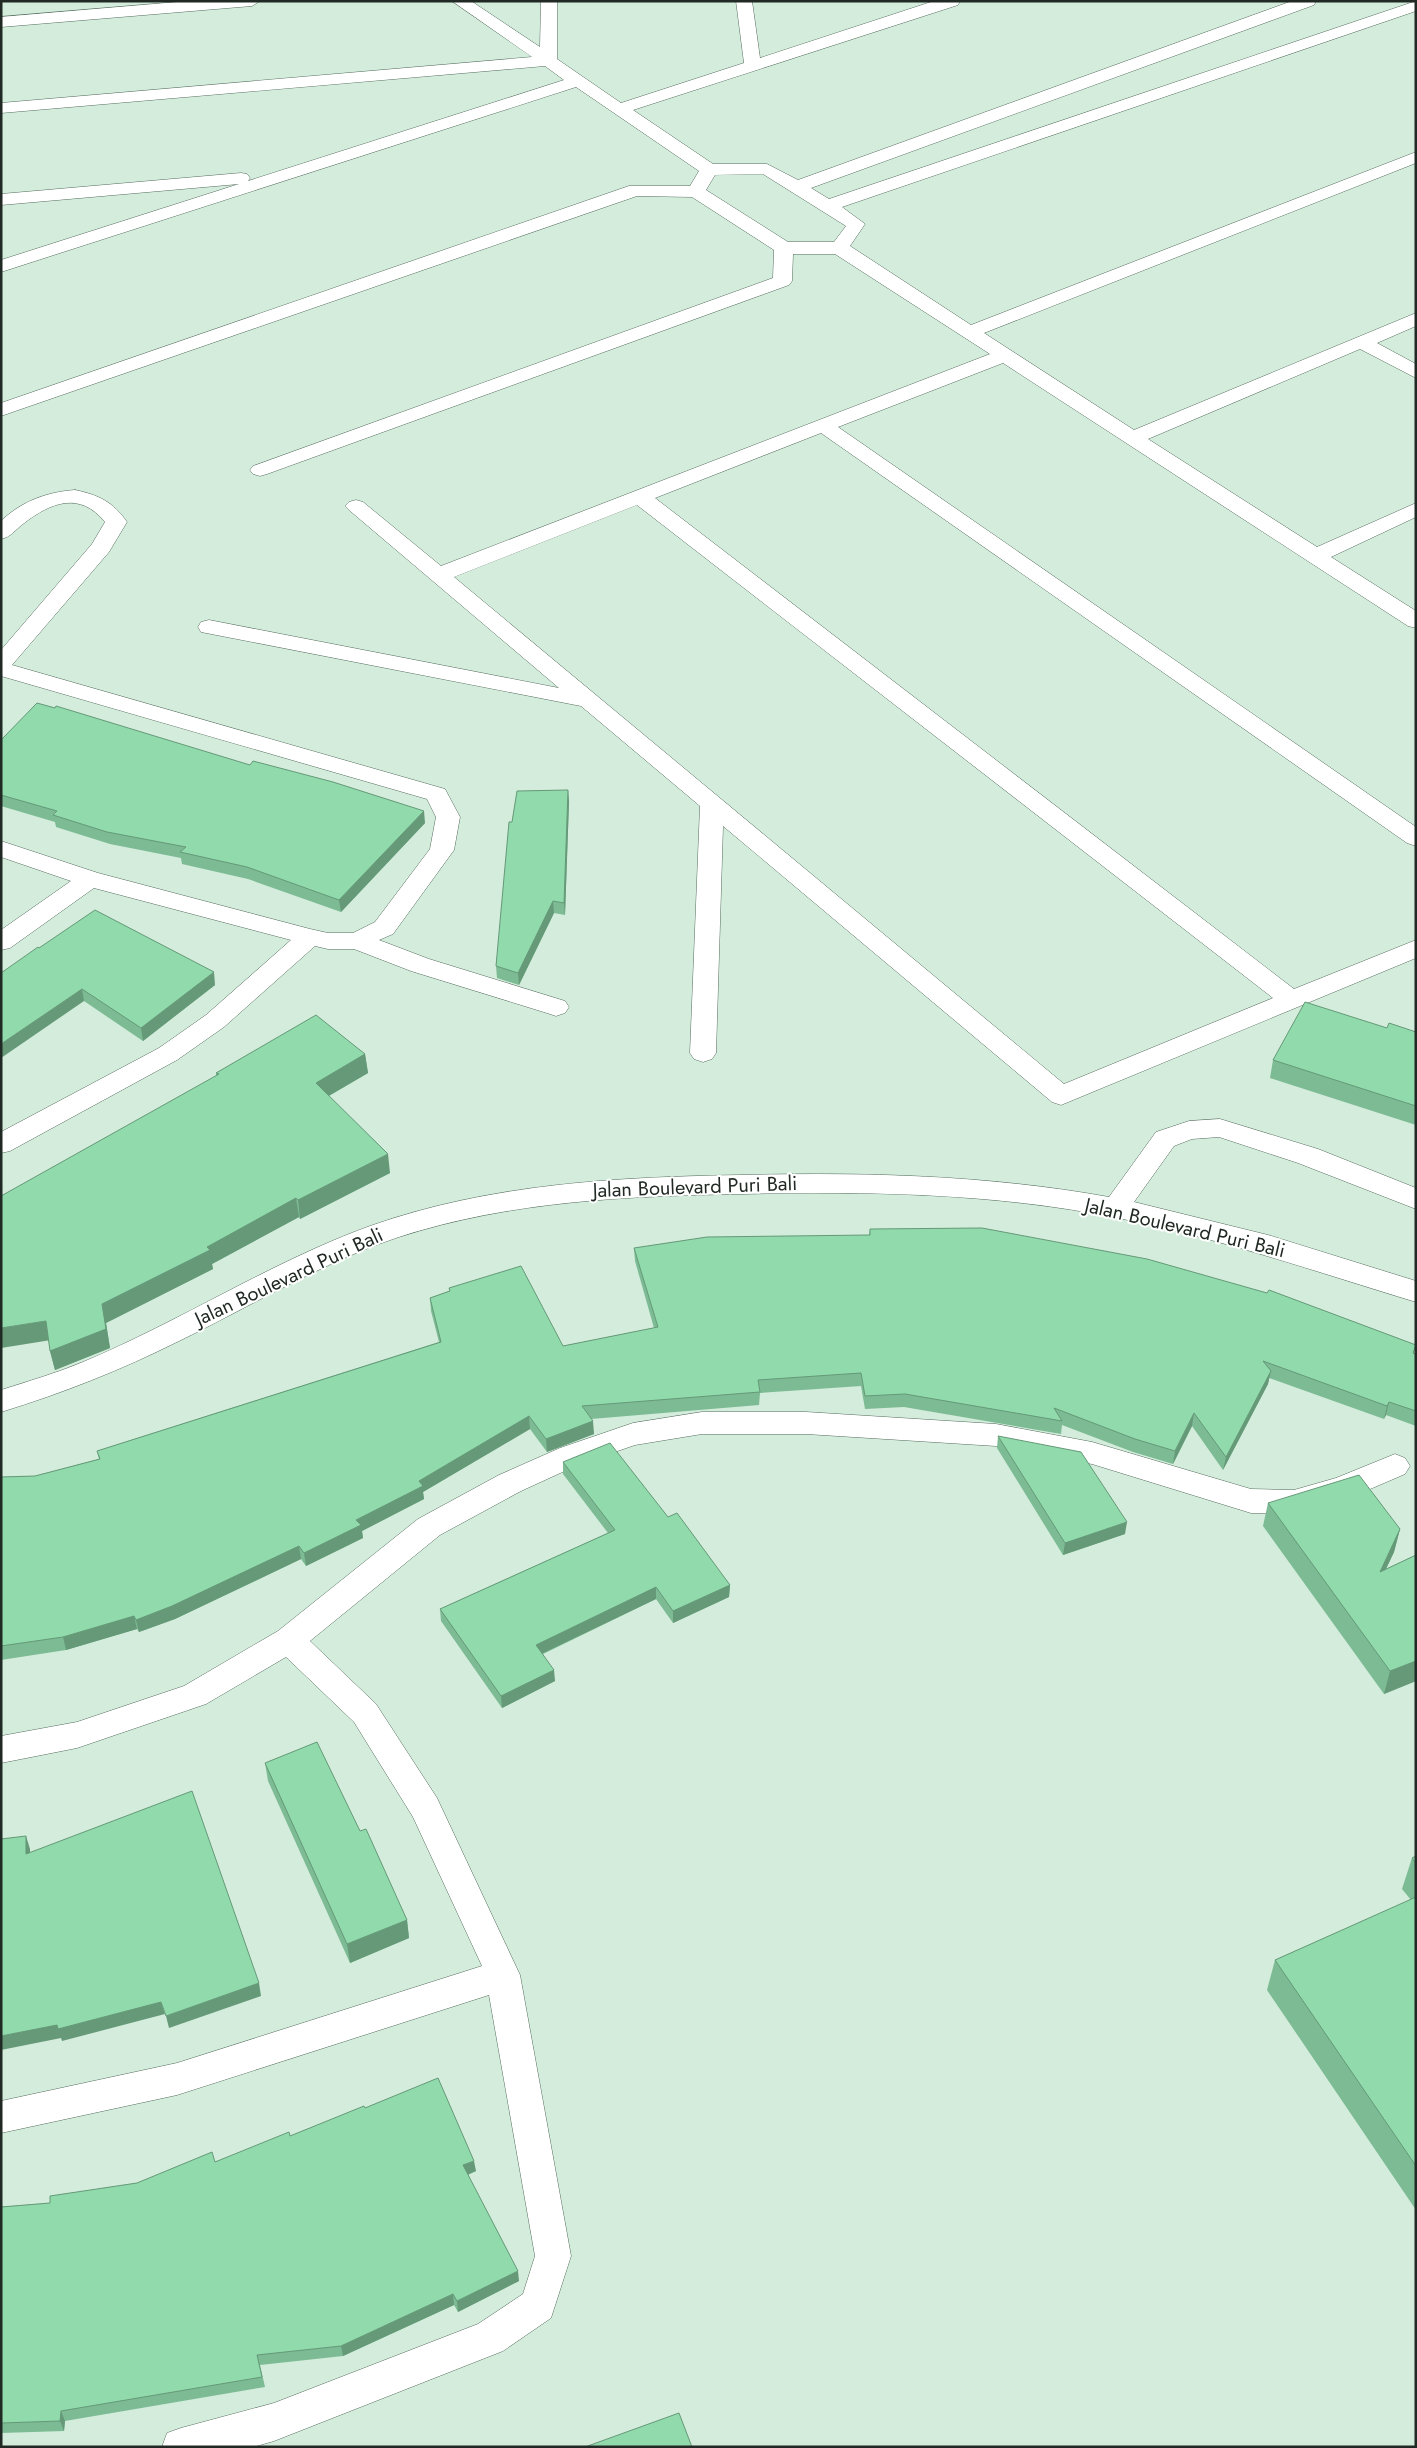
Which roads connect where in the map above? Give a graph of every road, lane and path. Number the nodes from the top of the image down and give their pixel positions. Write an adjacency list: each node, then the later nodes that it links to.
1 (252, 1): 9 (street)
2 (460, 1): 10 (street)
3 (549, 1): 10 (street)
4 (744, 1): 11 (street)
5 (952, 1): 7 (street)
6 (1308, 1): 18 (street)
7 (933, 4): 11 (street)
8 (1416, 5): 21 (street)
9 (1, 22)
10 (548, 61): 12 (street); 13 (street)
11 (753, 66): 14 (street)
12 (578, 81): 14 (street); 17 (street)
13 (1, 108)
14 (619, 109): 16 (street)
15 (1416, 157): 26 (street)
16 (709, 170): 18 (street); 19 (street)
17 (293, 173): 20 (street); 24 (street)
18 (797, 187): 21 (street)
19 (696, 192): 22 (street); 30 (street)
20 (1, 200)
21 (827, 206): 23 (street)
22 (784, 248): 23 (street); 33 (street)
23 (839, 248): 26 (street)
24 (1, 266)
25 (1416, 319): 27 (street)
26 (968, 332): 28 (street)
27 (1361, 342): 29 (street); 32 (street)
28 (1005, 356): 31 (street); 32 (street)
29 (1416, 372)
30 (1, 410)
31 (824, 426): 34 (street); 46 (street)
32 (1132, 438): 38 (street)
33 (260, 470)
34 (640, 497): 39 (street); 53 (street)
35 (356, 506): 39 (street)
36 (1416, 509): 38 (street)
37 (1, 533): 42 (street)
38 (1316, 556): 40 (street)
39 (438, 575): 44 (street)
40 (1416, 621)
41 (209, 627): 44 (street)
42 (1, 664)
43 (1, 669): 50 (street)
44 (587, 700): 45 (street)
45 (712, 804): 53 (street); 55 (street)
46 (1416, 838)
47 (1, 849): 48 (street)
48 (90, 879): 49 (street); 51 (street)
49 (310, 937): 50 (street); 56 (street)
50 (357, 941): 54 (street)
51 (1, 942)
52 (1416, 948): 53 (street)
53 (1292, 1000)
54 (556, 1008)
55 (703, 1053)
56 (1, 1144)
57 (1416, 1199): 58 (street)
58 (1116, 1207): 59 (street, Jalan Boulevard Puri Bali); 60 (street, Jalan Boulevard Puri Bali)
59 (1416, 1292)
60 (1, 1401)
61 (1394, 1466): 62 (street)
62 (289, 1640): 63 (street); 64 (street)
63 (1, 1750)
64 (503, 1975): 65 (street); 66 (street)
65 (1, 2117)
66 (181, 2447)

